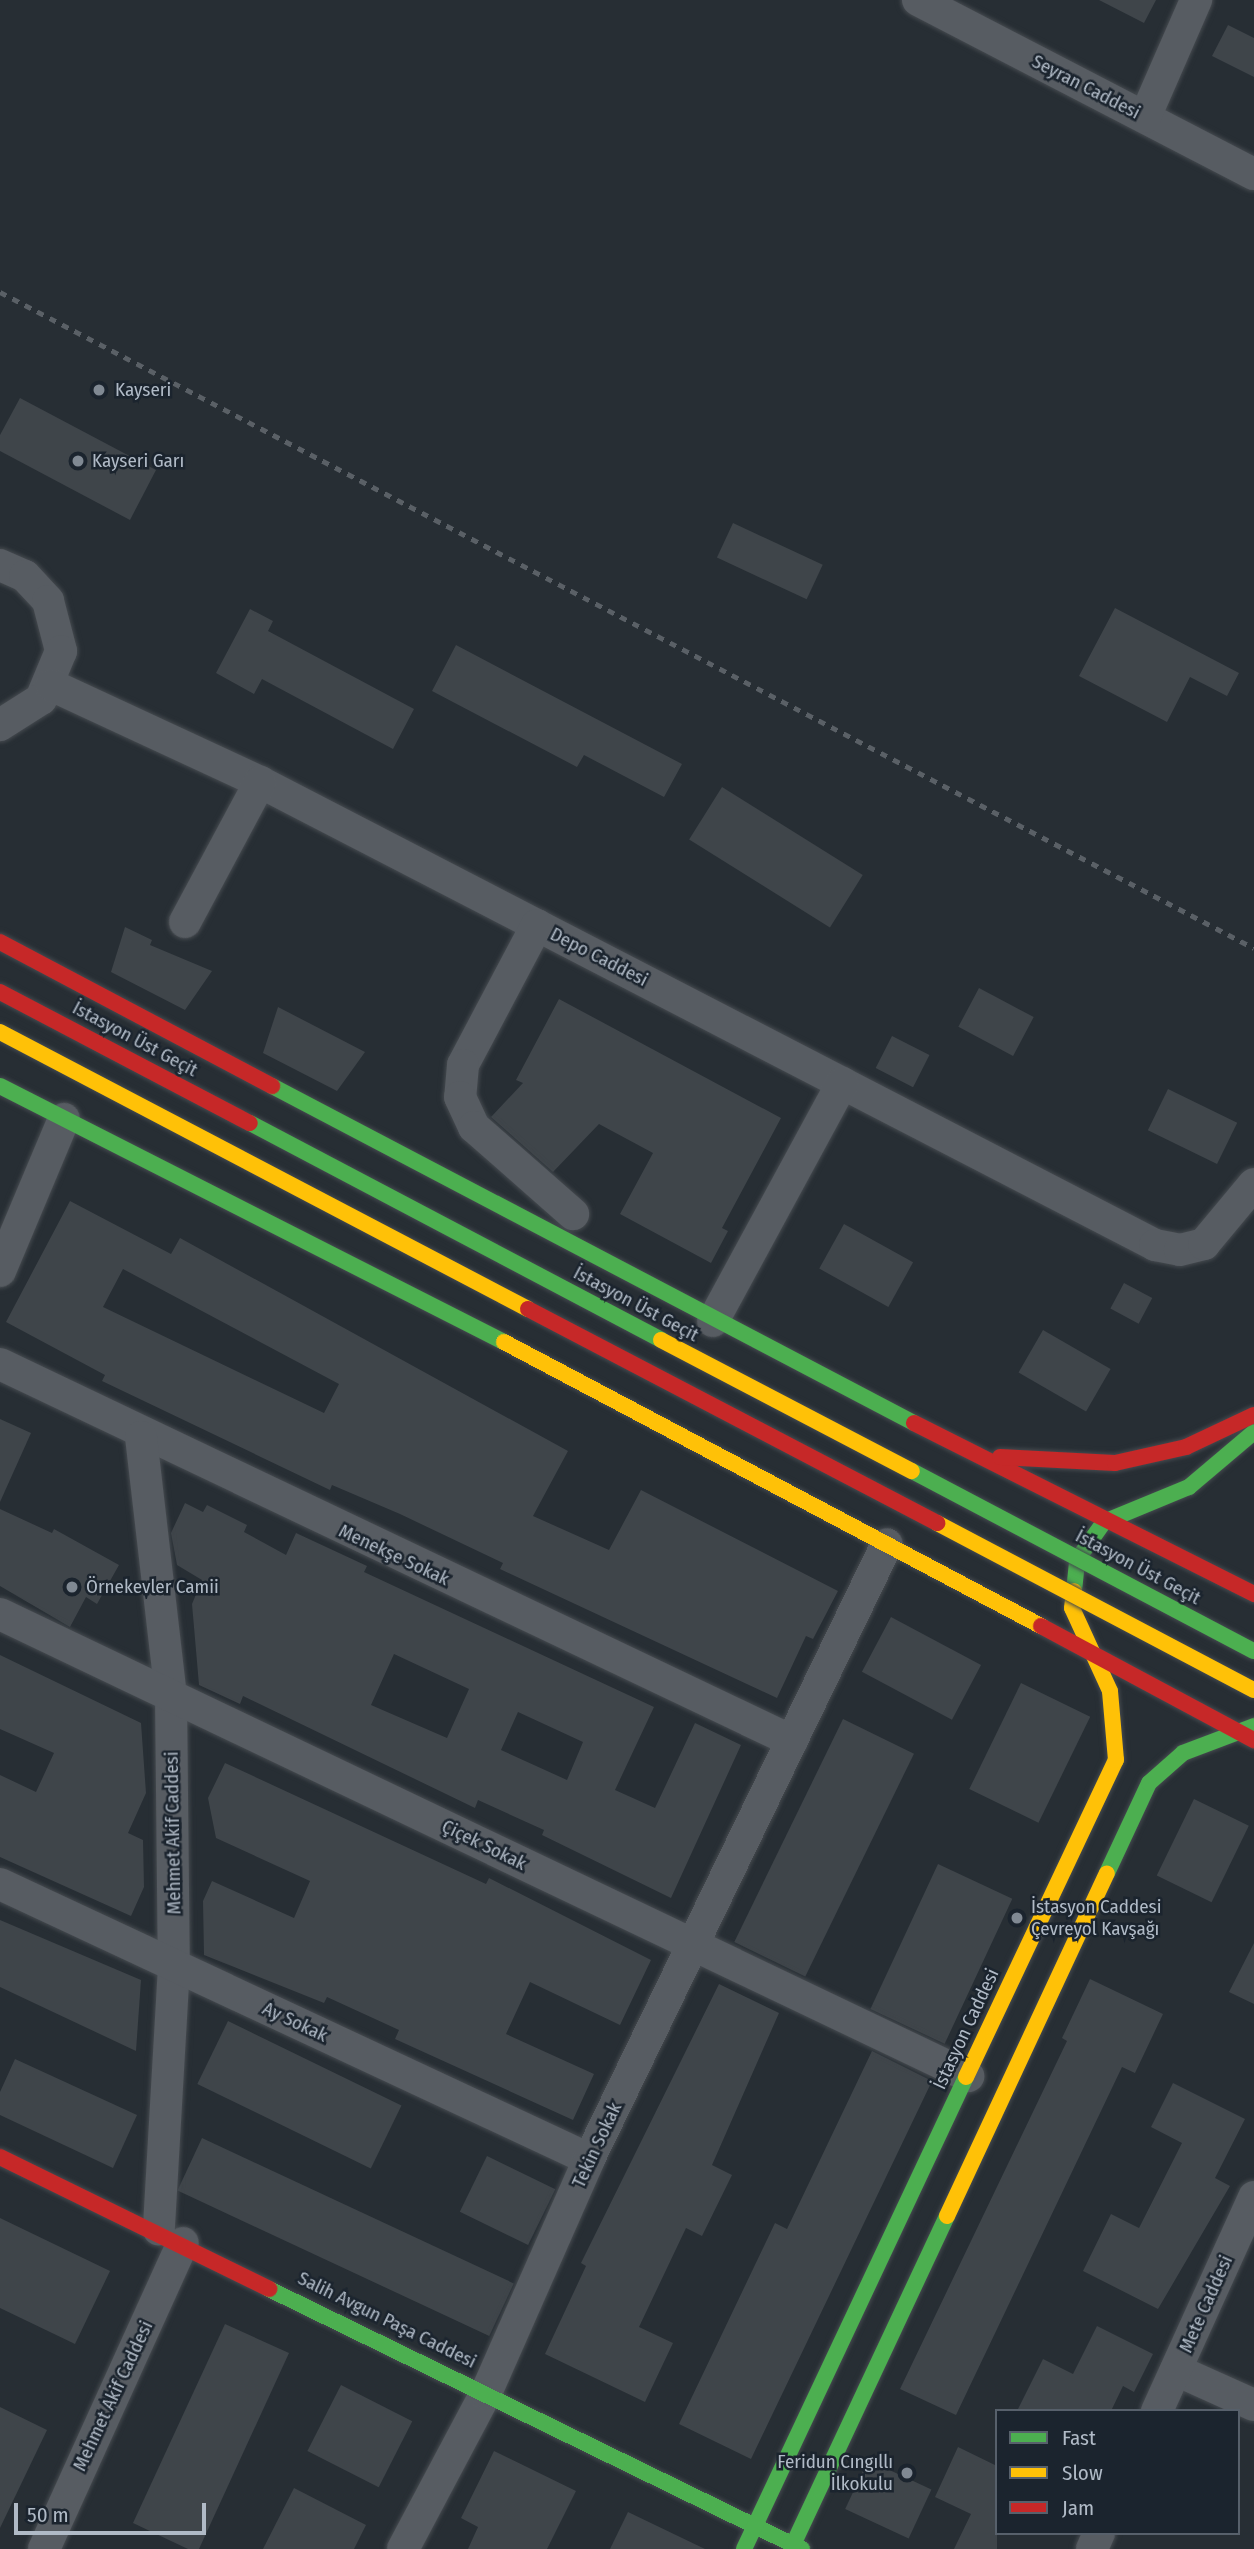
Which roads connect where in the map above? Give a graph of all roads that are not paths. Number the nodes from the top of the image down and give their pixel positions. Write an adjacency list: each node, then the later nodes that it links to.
1 (918, 0): 3 (street, Seyran Caddesi)
2 (1196, 0): 3 (street)
3 (1145, 117): 4 (street, Seyran Caddesi)
4 (1254, 174)
5 (0, 565): 6 (street)
6 (51, 685): 7 (street); 8 (street, Depo Caddesi)
7 (0, 725)
8 (260, 782): 9 (street); 10 (street, Depo Caddesi)
9 (184, 922)
10 (537, 925): 16 (street, Depo Caddesi); 20 (street)
11 (0, 942): 12 (main road)
12 (48, 968): 13 (main road); 22 (main road)
13 (7, 970)
14 (0, 992): 32 (main road, İstasyon Üst Geçit, bridge)
15 (0, 1032): 34 (main road, bridge)
16 (842, 1083): 19 (street, Depo Caddesi); 22 (street)
17 (1, 1086): 18 (main road)
18 (64, 1119): 21 (street); 29 (main road)
19 (1254, 1184)
20 (573, 1214)
21 (0, 1270)
22 (713, 1321): 27 (main road)
23 (0, 1364): 26 (street, Menekşe Sokak)
24 (1254, 1415): 27 (main road)
25 (1254, 1432): 28 (main road)
26 (141, 1437): 35 (street, Mehmet Akif Caddesi); 39 (street, Menekşe Sokak)
27 (938, 1437): 28 (main road)
28 (1104, 1522): 30 (main road); 33 (main road, İstasyon Caddesi)
29 (887, 1544): 33 (main road); 39 (street, Tekin Sokak)
30 (1254, 1594)
31 (0, 1614): 35 (street, Çiçek Sokak)
32 (1254, 1651)
33 (1090, 1653): 37 (main road); 43 (main road, İstasyon Caddesi)
34 (1254, 1690)
35 (171, 1696): 41 (street, Çiçek Sokak); 42 (street, Mehmet Akif Caddesi)
36 (1254, 1726): 37 (main road)
37 (1237, 1731): 38 (main road); 53 (main road)
38 (1254, 1740)
39 (792, 1741): 41 (street, Tekin Sokak)
40 (0, 1884): 42 (street, Ay Sokak)
41 (691, 1944): 43 (street, Çiçek Sokak); 45 (street, Tekin Sokak)
42 (174, 1966): 45 (street, Ay Sokak); 47 (street, Mehmet Akif Caddesi)
43 (968, 2076): 52 (main road, İstasyon Caddesi)
44 (0, 2157): 47 (main road, Salih Avgun Paşa Caddesi)
45 (589, 2159): 49 (street, Tekin Sokak)
46 (1254, 2197): 48 (street, Mete Caddesi)
47 (171, 2236): 49 (main road, Salih Avgun Paşa Caddesi); 54 (street, Mehmet Akif Caddesi)
48 (1177, 2370): 50 (street); 51 (street, Mete Caddesi)
49 (486, 2393): 52 (main road, Salih Avgun Paşa Caddesi); 55 (street, Tekin Sokak)
50 (1254, 2405)
51 (1158, 2409)
52 (754, 2524): 53 (main road, Salih Avgun Paşa Caddesi); 56 (main road, İstasyon Caddesi)
53 (795, 2547)
54 (44, 2549)
55 (403, 2549)
56 (744, 2549)

